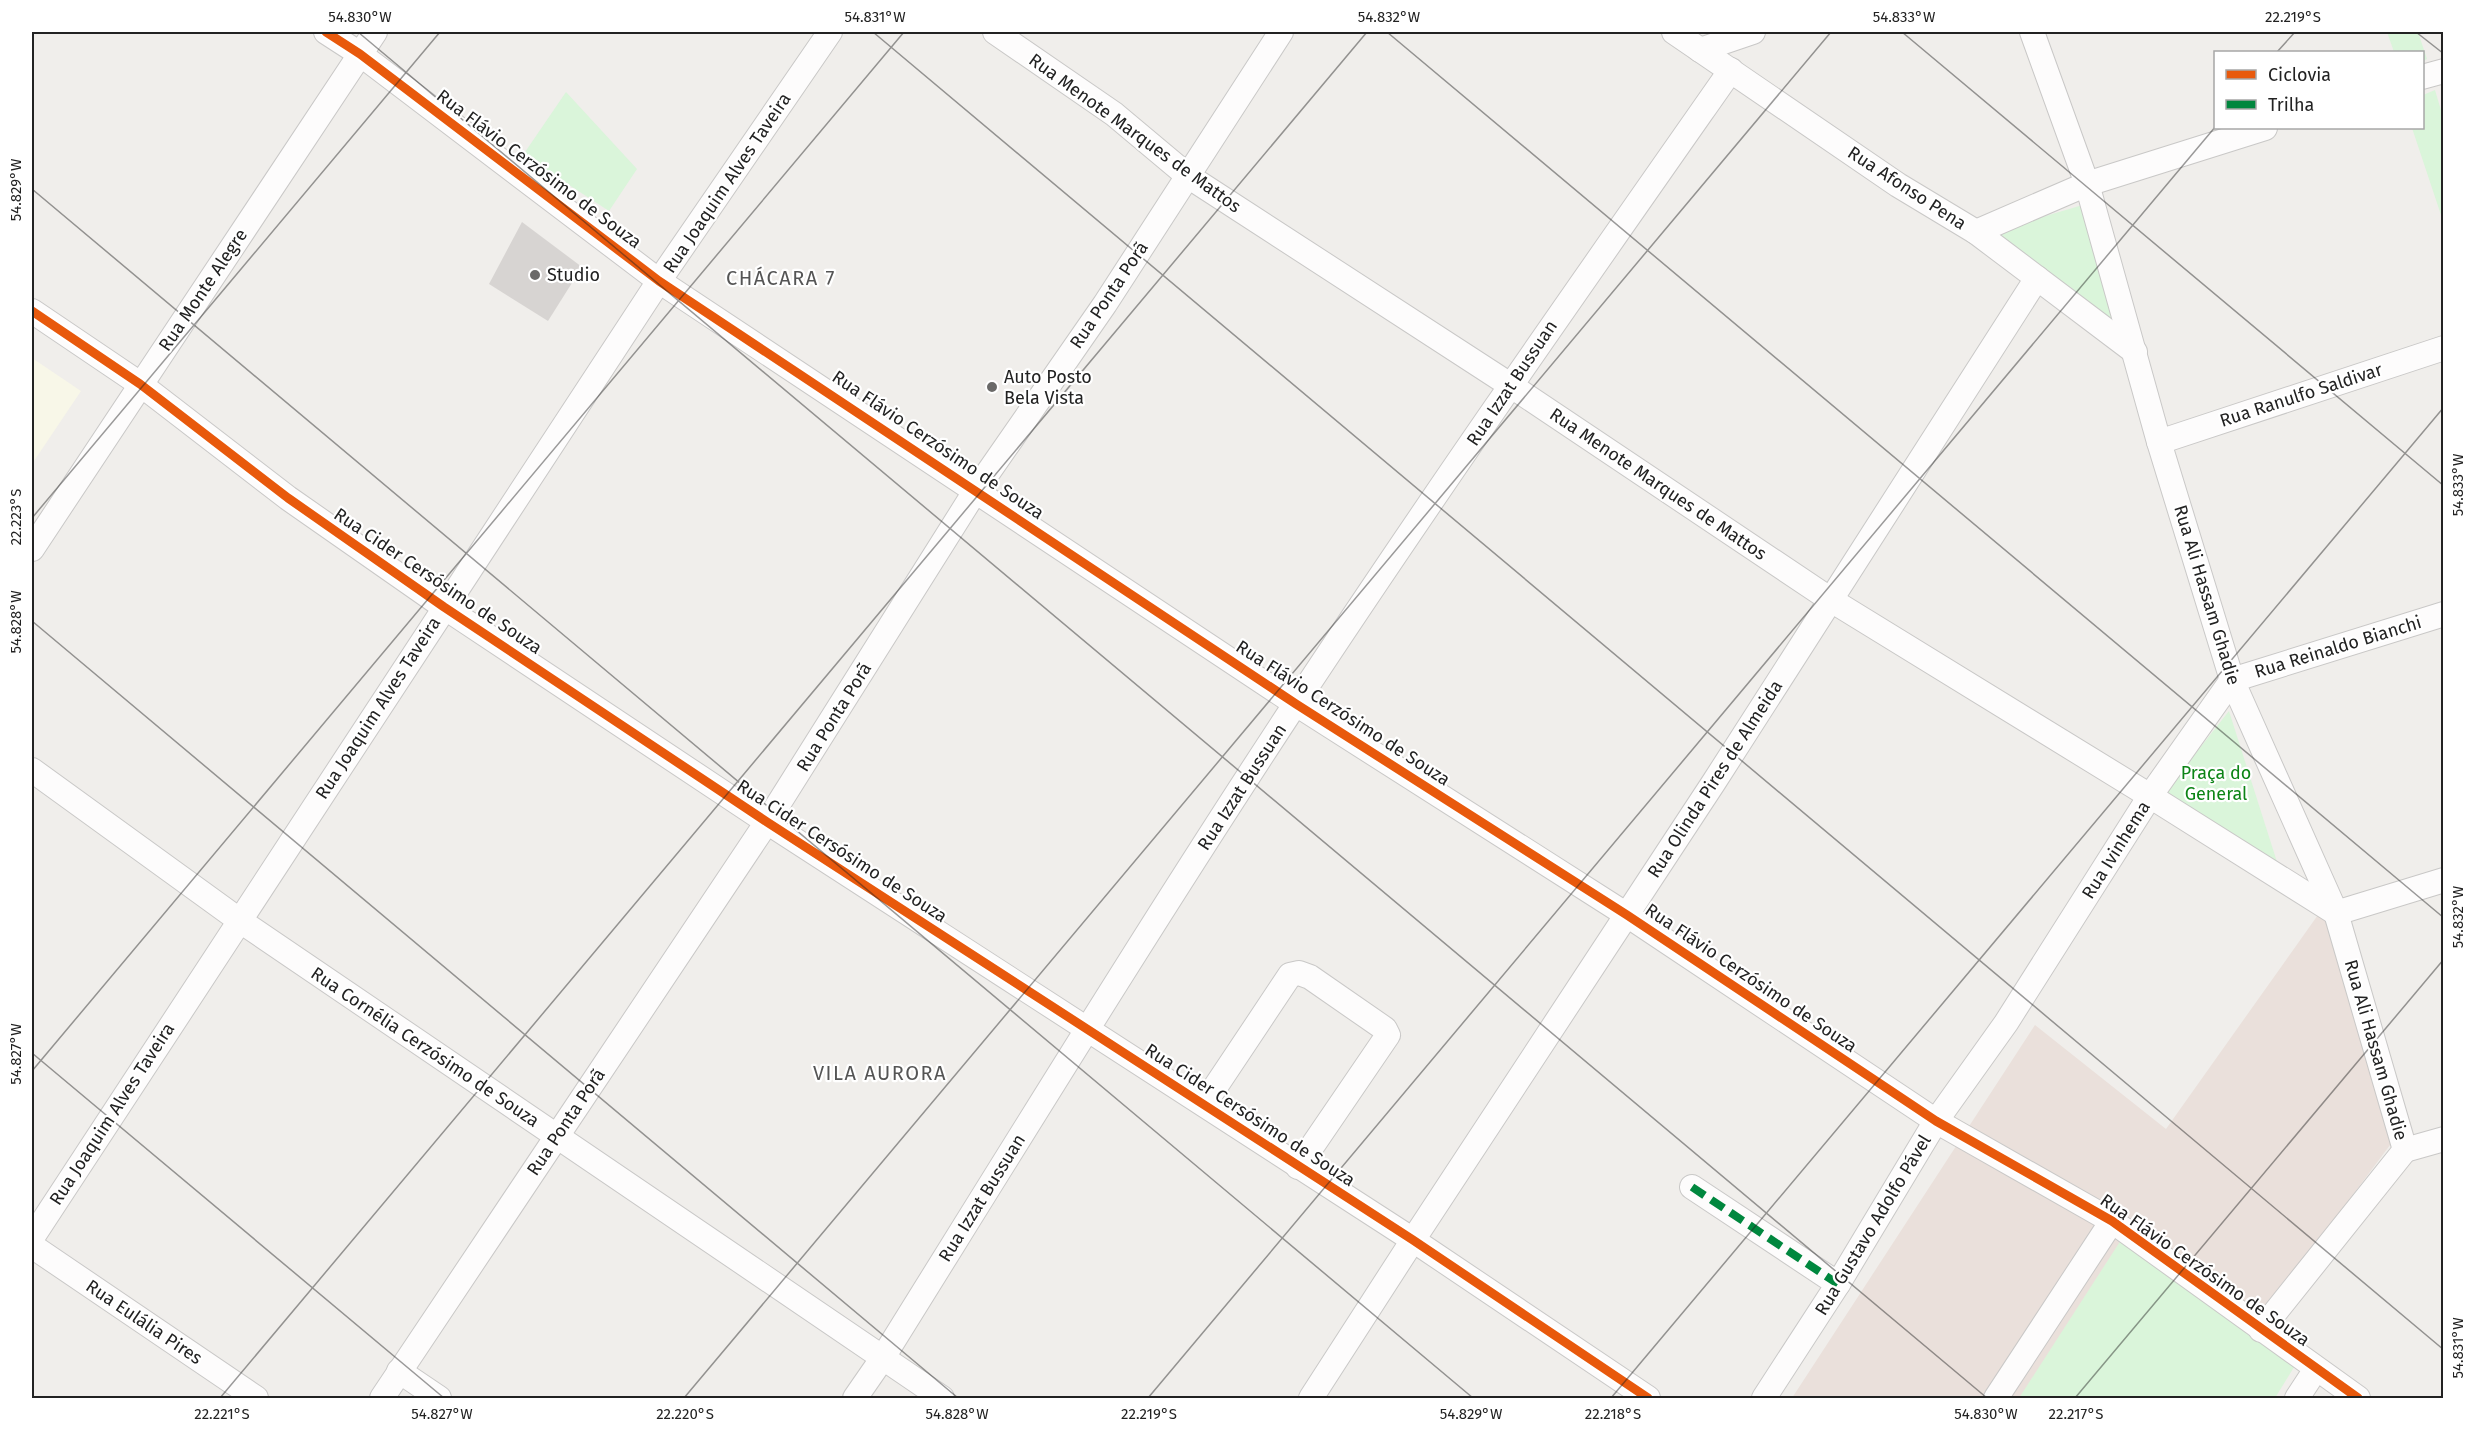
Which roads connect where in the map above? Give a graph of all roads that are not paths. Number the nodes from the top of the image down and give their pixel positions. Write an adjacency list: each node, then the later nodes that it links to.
1 (326, 32): 10 (street, Rua Flávio Cerzósimo de Souza)
2 (375, 32): 10 (street, Rua Monte Alegre)
3 (830, 32): 19 (street, Rua Joaquim Alves Taveira)
4 (995, 32): 15 (street, Rua Menote Marques de Mattos)
5 (1281, 32): 15 (street, Rua Ponta Porã)
6 (1674, 32): 9 (street, Rua Afonso Pena)
7 (1754, 32): 9 (street)
8 (2032, 32): 16 (street, Rua Ali Hassam Ghadie)
9 (1700, 50): 11 (street, Rua Afonso Pena)
10 (360, 54): 19 (street, Rua Flávio Cerzósimo de Souza); 23 (street, Rua Monte Alegre)
11 (1731, 70): 17 (street, Rua Afonso Pena); 24 (street, Rua Izzat Bussuan)
12 (2444, 71): 13 (street)
13 (2424, 76)
14 (2262, 129): 16 (street)
15 (1188, 176): 24 (street, Rua Menote Marques de Mattos); 26 (street, Rua Ponta Porã)
16 (2087, 184): 17 (street); 22 (street, Rua Ali Hassam Ghadie)
17 (1976, 232): 18 (street, Rua Afonso Pena)
18 (2037, 278): 22 (street, Rua Afonso Pena); 28 (street, Rua Olinda Pires de Almeida)
19 (659, 281): 26 (street, Rua Flávio Cerzósimo de Souza); 29 (street, Rua Joaquim Alves Taveira)
20 (32, 311): 23 (street, Rua Cider Cersósimo de Souza)
21 (2444, 348): 25 (street, Rua Ranulfo Saldivar)
22 (2135, 352): 25 (street, Rua Ali Hassam Ghadie)
23 (140, 384): 27 (street, Rua Monte Alegre); 29 (street, Rua Cider Cersósimo de Souza)
24 (1510, 385): 28 (street, Rua Menote Marques de Mattos); 32 (street, Rua Izzat Bussuan)
25 (2159, 441): 31 (street, Rua Ali Hassam Ghadie)
26 (976, 490): 32 (street, Rua Flávio Cerzósimo de Souza); 35 (street, Rua Ponta Porã)
27 (32, 549)
28 (1831, 600): 34 (street, Rua Menote Marques de Mattos); 38 (street, Rua Olinda Pires de Almeida)
29 (444, 607): 35 (street, Rua Cider Cersósimo de Souza); 39 (street, Rua Joaquim Alves Taveira)
30 (2444, 614): 31 (street, Rua Reinaldo Bianchi)
31 (2232, 680): 34 (street, Rua Ivinhema); 37 (street, Rua Ali Hassam Ghadie)
32 (1296, 704): 38 (street, Rua Flávio Cerzósimo de Souza); 41 (street, Rua Izzat Bussuan)
33 (32, 770): 39 (street, Rua Cornélia Cerzósimo de Souza)
34 (2151, 796): 37 (street, Rua Menote Marques de Mattos); 40 (street, Rua Ivinhema)
35 (767, 822): 41 (street, Rua Cider Cersósimo de Souza); 44 (street, Rua Ponta Porã)
36 (2444, 880): 37 (street)
37 (2336, 913): 46 (street, Rua Ali Hassam Ghadie)
38 (1627, 915): 43 (street, Rua Flávio Cerzósimo de Souza); 51 (street, Rua Olinda Pires de Almeida)
39 (239, 920): 44 (street, Rua Cornélia Cerzósimo de Souza); 50 (street, Rua Joaquim Alves Taveira)
40 (2006, 1023): 43 (street, Rua Gustavo Adolfo Pável)
41 (1087, 1030): 42 (street, Rua Cider Cersósimo de Souza); 55 (street, Rua Izzat Bussuan)
42 (1204, 1104): 47 (street, Rua Cider Cersósimo de Souza); 47 (street)
43 (1936, 1121): 49 (street, Rua Flávio Cerzósimo de Souza); 53 (street, Rua Gustavo Adolfo Pável)
44 (556, 1137): 55 (street, Rua Cornélia Cerzósimo de Souza); 57 (street, Rua Ponta Porã)
45 (2444, 1139): 46 (street)
46 (2405, 1150): 54 (street)
47 (1298, 1167): 51 (street, Rua Cider Cersósimo de Souza)
48 (1692, 1187): 53 (street)
49 (2112, 1221): 54 (street, Rua Flávio Cerzósimo de Souza); 66 (street)
50 (32, 1238)
51 (1413, 1240): 63 (street, Rua Olinda Pires de Almeida); 64 (street, Rua Cider Cersósimo de Souza)
52 (32, 1246): 58 (street, Rua Eulália Pires)
53 (1838, 1284): 65 (street, Rua Gustavo Adolfo Pável)
54 (2261, 1330): 56 (street, Rua Flávio Cerzósimo de Souza)
55 (882, 1359): 61 (street, Rua Izzat Bussuan); 62 (street, Rua Cornélia Cerzósimo de Souza)
56 (2316, 1369): 67 (street); 68 (street, Rua Flávio Cerzósimo de Souza)
57 (399, 1371): 59 (street, Rua Ponta Porã); 60 (street)
58 (256, 1398)
59 (382, 1398)
60 (440, 1398)
61 (855, 1398)
62 (942, 1398)
63 (1311, 1398)
64 (1648, 1398)
65 (1764, 1398)
66 (1996, 1398)
67 (2297, 1398)
68 (2358, 1398)

